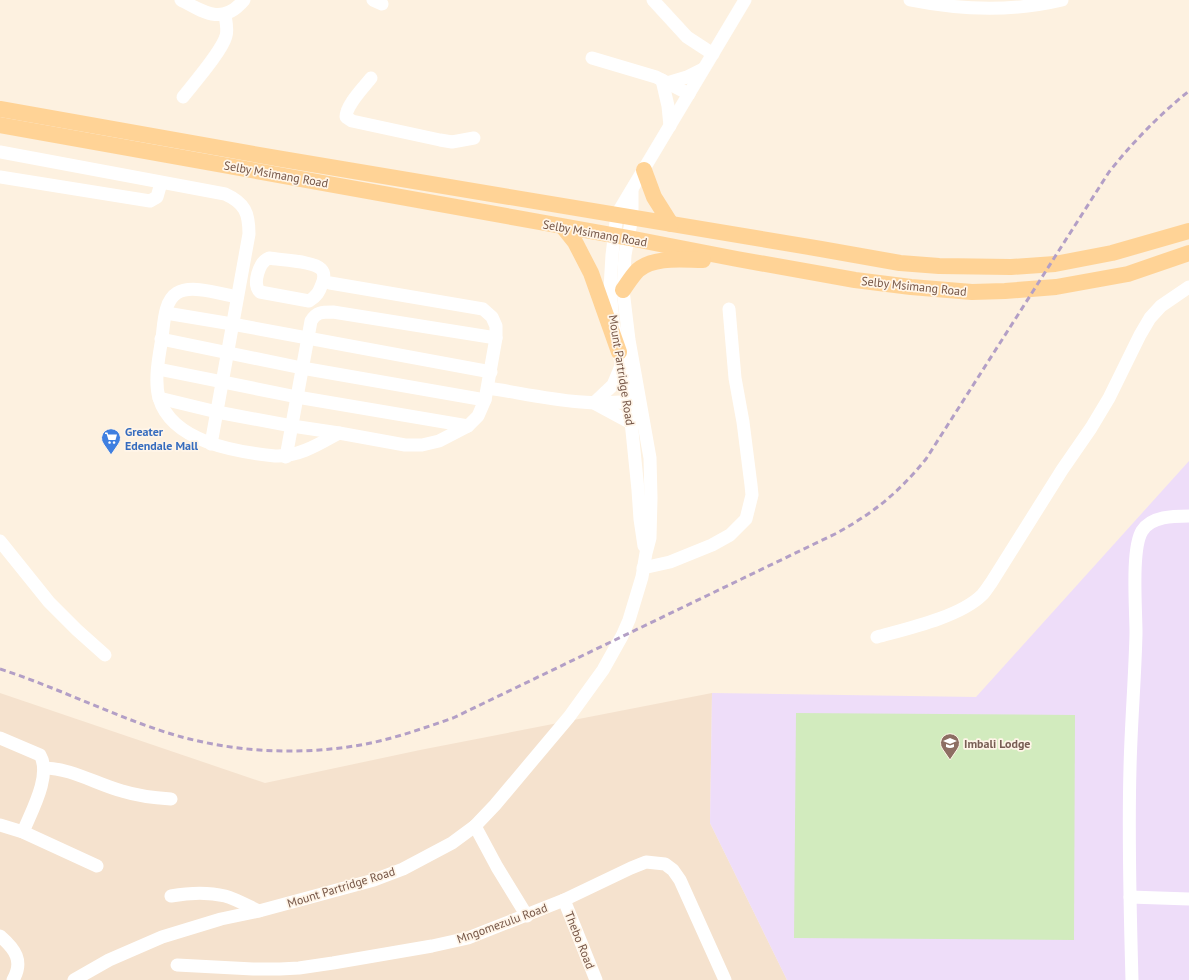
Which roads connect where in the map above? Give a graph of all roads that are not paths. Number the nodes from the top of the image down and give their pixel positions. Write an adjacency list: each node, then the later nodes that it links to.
1 (181, 0): 7 (street)
2 (244, 0): 7 (street)
3 (653, 0): 8 (street)
4 (745, 0): 8 (street, Mount Partridge Road)
5 (910, 0): 6 (street)
6 (1062, 0)
7 (225, 15): 14 (street)
8 (713, 54): 10 (street, Mount Partridge Road)
9 (592, 58): 12 (street)
10 (703, 69): 12 (street); 13 (street, Mount Partridge Road)
11 (371, 78): 18 (street)
12 (664, 81): 13 (street); 17 (street)
13 (689, 94): 17 (street, Mount Partridge Road)
14 (183, 97)
15 (0, 109): 23 (main road, Selby Msimang Road)
16 (0, 125): 25 (main road, Selby Msimang Road)
17 (670, 126): 20 (street, Mount Partridge Road)
18 (474, 138)
19 (0, 152): 22 (street)
20 (644, 170): 23 (street, Mount Partridge Road); 24 (main road)
21 (0, 177): 22 (street)
22 (161, 183): 33 (street)
23 (625, 216): 24 (main road, Selby Msimang Road); 27 (street, Mount Partridge Road)
24 (671, 224): 26 (main road, Selby Msimang Road)
25 (562, 227): 27 (main road, Selby Msimang Road); 43 (main road)
26 (1189, 231)
27 (621, 237): 29 (main road, Selby Msimang Road); 32 (street, Mount Partridge Road); 43 (street, Mount Partridge Road)
28 (1189, 253): 29 (main road, Selby Msimang Road)
29 (737, 259): 32 (main road)
30 (330, 283): 40 (street)
31 (1189, 287): 64 (street)
32 (623, 290): 51 (street, Mount Partridge Road)
33 (237, 297): 36 (street); 38 (street)
34 (309, 301): 34 (street); 37 (street)
35 (729, 309): 63 (street)
36 (166, 313): 38 (street); 41 (street)
37 (314, 316): 39 (street); 40 (street)
38 (232, 324): 39 (street); 42 (street)
39 (307, 338): 44 (street); 46 (street)
40 (496, 338): 46 (street)
41 (162, 339): 42 (street); 45 (street)
42 (227, 353): 44 (street); 47 (street)
43 (620, 359): 51 (street, Mount Partridge Road); 52 (street)
44 (302, 368): 48 (street); 49 (street)
45 (158, 369): 47 (street); 50 (street)
46 (491, 372): 48 (street)
47 (222, 382): 49 (street); 53 (street)
48 (487, 394): 52 (street); 56 (street)
49 (297, 397): 55 (street); 56 (street)
50 (159, 398): 53 (street); 58 (street)
51 (634, 401): 52 (street); 54 (street, Mount Partridge Road); 62 (street, Mount Partridge Road)
52 (593, 402): 54 (street)
53 (217, 412): 55 (street); 58 (street)
54 (631, 423): 62 (street, Mount Partridge Road)
55 (292, 426): 57 (street); 59 (street)
56 (468, 426): 57 (street)
57 (339, 433): 59 (street)
58 (211, 444): 59 (street)
59 (286, 457)
60 (1189, 516): 74 (street)
61 (0, 541): 65 (street)
62 (646, 554): 63 (street, Mount Partridge Road)
63 (643, 568): 70 (street, Mount Partridge Road)
64 (877, 637)
65 (105, 655)
66 (0, 738): 67 (street)
67 (44, 768): 68 (street); 71 (street)
68 (171, 799)
69 (0, 825): 71 (street)
70 (475, 826): 77 (street, Mount Partridge Road); 78 (street)
71 (23, 832): 72 (street)
72 (97, 866)
73 (171, 896): 77 (street)
74 (1130, 897): 75 (street); 85 (street)
75 (1189, 899)
76 (564, 900): 78 (street, Mngomezulu Road); 83 (street, Thebo Road); 84 (street, Mngomezulu Road)
77 (260, 911): 82 (street, Mount Partridge Road)
78 (527, 916): 80 (street, Mngomezulu Road)
79 (0, 936): 81 (street)
80 (177, 965)
81 (13, 980)
82 (74, 980)
83 (596, 980)
84 (725, 980)
85 (1132, 980)

